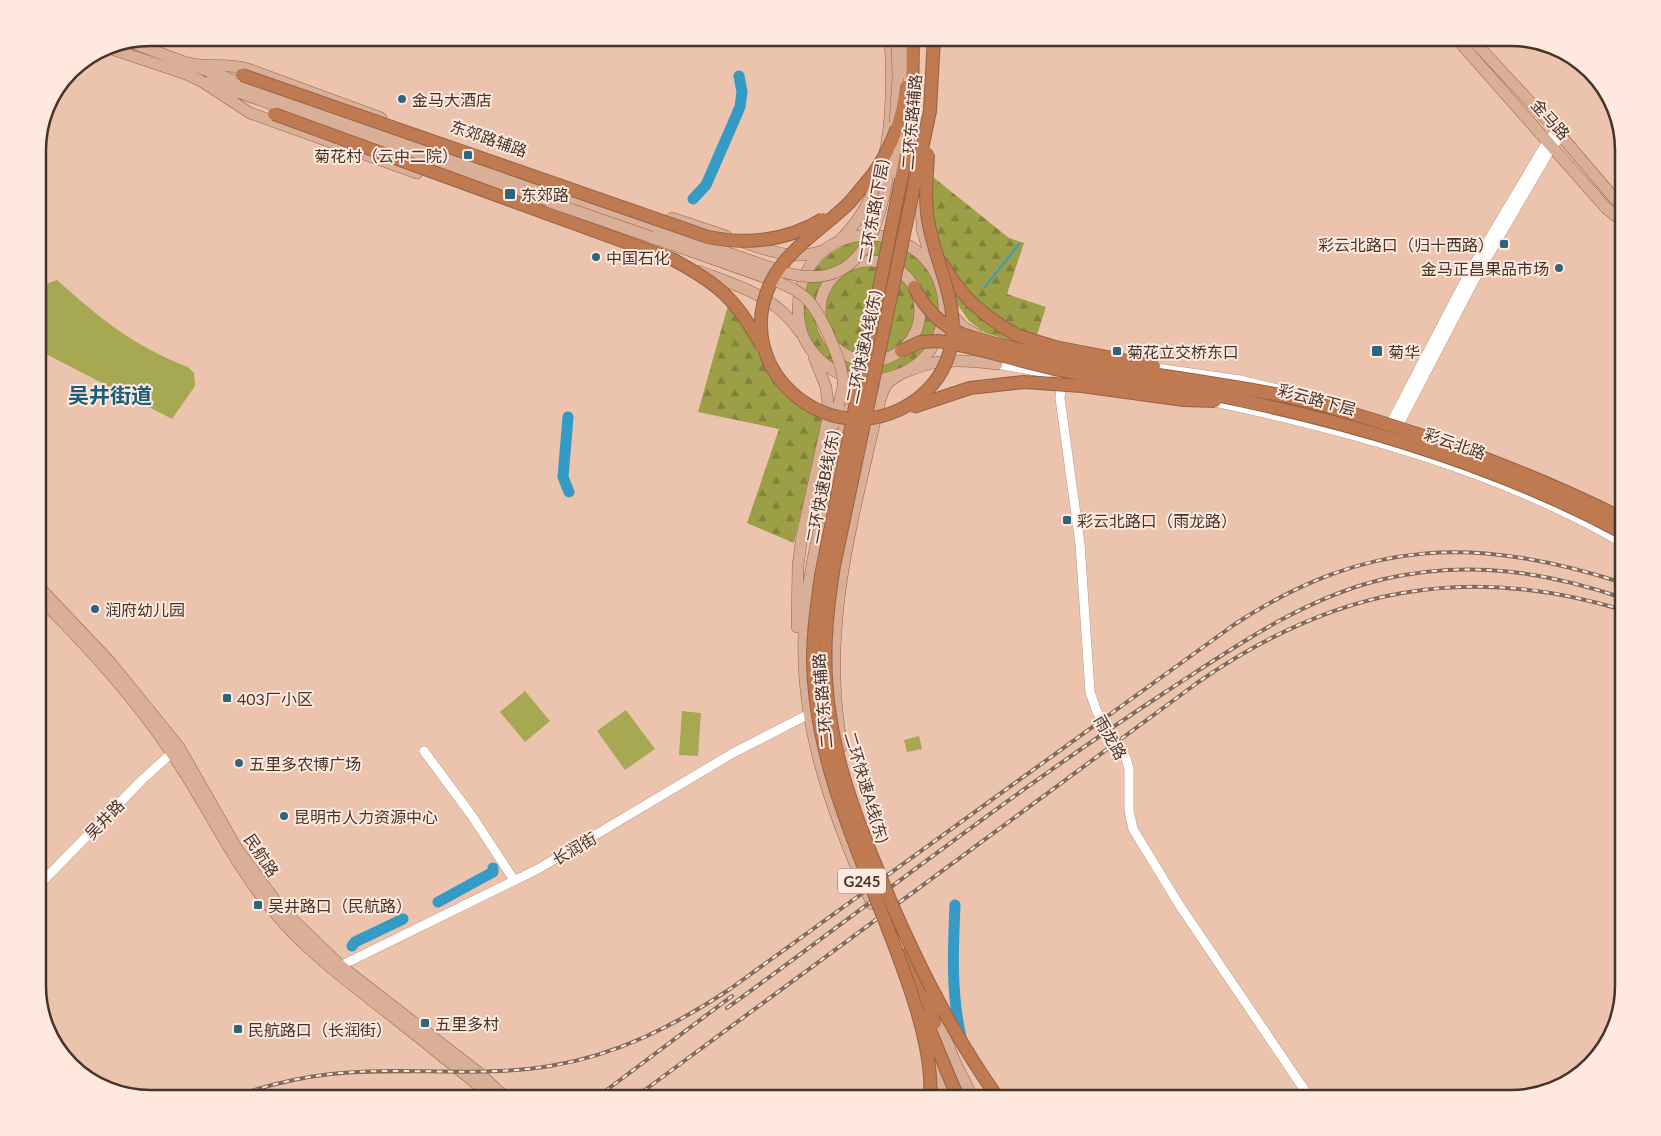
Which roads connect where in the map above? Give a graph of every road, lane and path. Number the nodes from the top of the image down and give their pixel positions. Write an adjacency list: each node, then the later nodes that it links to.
1 (890, 46): 28 (main road, 二环东路辅路)
2 (897, 46): 15 (main road, bridge)
3 (905, 46): 15 (main road, bridge)
4 (907, 46): 19 (main road, 二环东路(下层), bridge)
5 (907, 46): 24 (highway, bridge)
6 (914, 46): 55 (main road, 二环东路(下层), bridge)
7 (914, 46): 65 (highway, 二环快速B线(东), bridge)
8 (933, 46): 17 (highway, 二环快速A线(东), bridge)
9 (933, 46): 33 (main road, 二环东路辅路)
10 (1463, 46): 21 (main road, 金马路)
11 (1478, 46): 20 (main road, 金马路)
12 (140, 47): 14 (main road)
13 (121, 51): 14 (main road)
14 (188, 69): 16 (main road); 18 (main road); 23 (main road); 26 (main road); 27 (main road); 28 (main road, 东郊路辅路)
15 (898, 72): 19 (main road, bridge); 31 (main road, bridge)
16 (242, 75): 24 (highway, bridge)
17 (930, 111): 30 (highway, bridge); 64 (highway, 二环快速A线(东), bridge)
18 (274, 114): 40 (highway, bridge)
19 (904, 115): 55 (main road, 二环东路(下层), bridge)
20 (1559, 134): 21 (street); 22 (main road, 金马路)
21 (1551, 143): 25 (main road, 金马路); 46 (street)
22 (1615, 199)
23 (550, 202): 26 (main road); 27 (main road, bridge)
24 (850, 202): 40 (highway, bridge)
25 (1615, 215)
26 (574, 227): 29 (main road)
27 (652, 232): 29 (main road); 32 (main road, bridge)
28 (832, 246): 33 (main road, G245); 37 (main road, G245)
29 (636, 248): 37 (main road)
30 (936, 253): 44 (highway, bridge); 45 (highway, bridge)
31 (841, 270): 32 (main road, bridge); 34 (main road, bridge); 35 (main road, bridge)
32 (780, 277): 35 (main road, bridge)
33 (938, 279): 36 (main road, G245); 42 (main road)
34 (914, 288): 38 (main road, bridge); 44 (highway, bridge)
35 (824, 328): 38 (main road, bridge); 54 (main road, bridge)
36 (994, 341): 39 (street, 彩云路下层 / G245)
37 (807, 343): 42 (main road); 54 (main road, G245)
38 (901, 351): 44 (highway, bridge)
39 (1065, 354): 43 (street, 雨龙路); 46 (street, 彩云路下层 / G245)
40 (770, 360): 45 (highway, bridge)
41 (997, 364): 42 (main road, G245); 43 (street, 彩云路下层 / G245)
42 (902, 374): 56 (main road, 二环东路辅路 / G245)
43 (1062, 374): 47 (street, 彩云路下层 / G245); 79 (street, 雨龙路)
44 (1269, 400): 45 (highway, bridge); 49 (highway, 彩云北路, bridge); 50 (highway, 彩云北路, bridge)
45 (874, 418)
46 (1395, 422): 47 (street); 48 (street, 彩云路下层 / G245)
47 (1384, 444): 51 (street, 彩云路下层 / G245)
48 (1615, 510)
49 (1615, 515)
50 (1615, 529)
51 (1615, 538)
52 (46, 594): 58 (main road, 民航路)
53 (46, 605): 58 (main road, 民航路)
54 (797, 627): 57 (main road, G245)
55 (809, 667): 57 (main road, 二环东路(下层)); 60 (main road, 二环东路(下层))
56 (834, 684): 61 (main road, G245); 77 (main road, 二环东路辅路)
57 (806, 716): 60 (main road, G245); 63 (street, 长润街)
58 (176, 750): 62 (street, 吴井路); 66 (main road, 民航路)
59 (424, 751): 63 (street)
60 (824, 765): 61 (main road, 二环东路(下层) / G245); 67 (main road, 二环东路(下层) / G245)
61 (832, 778): 67 (main road, 二环东路(下层) / G245)
62 (46, 878)
63 (514, 880): 66 (street, 长润街)
64 (898, 923): 73 (highway, bridge); 78 (highway, bridge)
65 (890, 935): 70 (highway, bridge); 74 (highway, bridge)
66 (337, 968): 68 (main road, 民航路); 69 (main road, 民航路)
67 (912, 993): 71 (main road, G245); 72 (main road); 75 (main road, G245); 76 (main road)
68 (483, 1090)
69 (497, 1090)
70 (930, 1090)
71 (930, 1090)
72 (942, 1090)
73 (950, 1090)
74 (954, 1090)
75 (954, 1090)
76 (967, 1090)
77 (968, 1090)
78 (993, 1090)
79 (1305, 1090)

